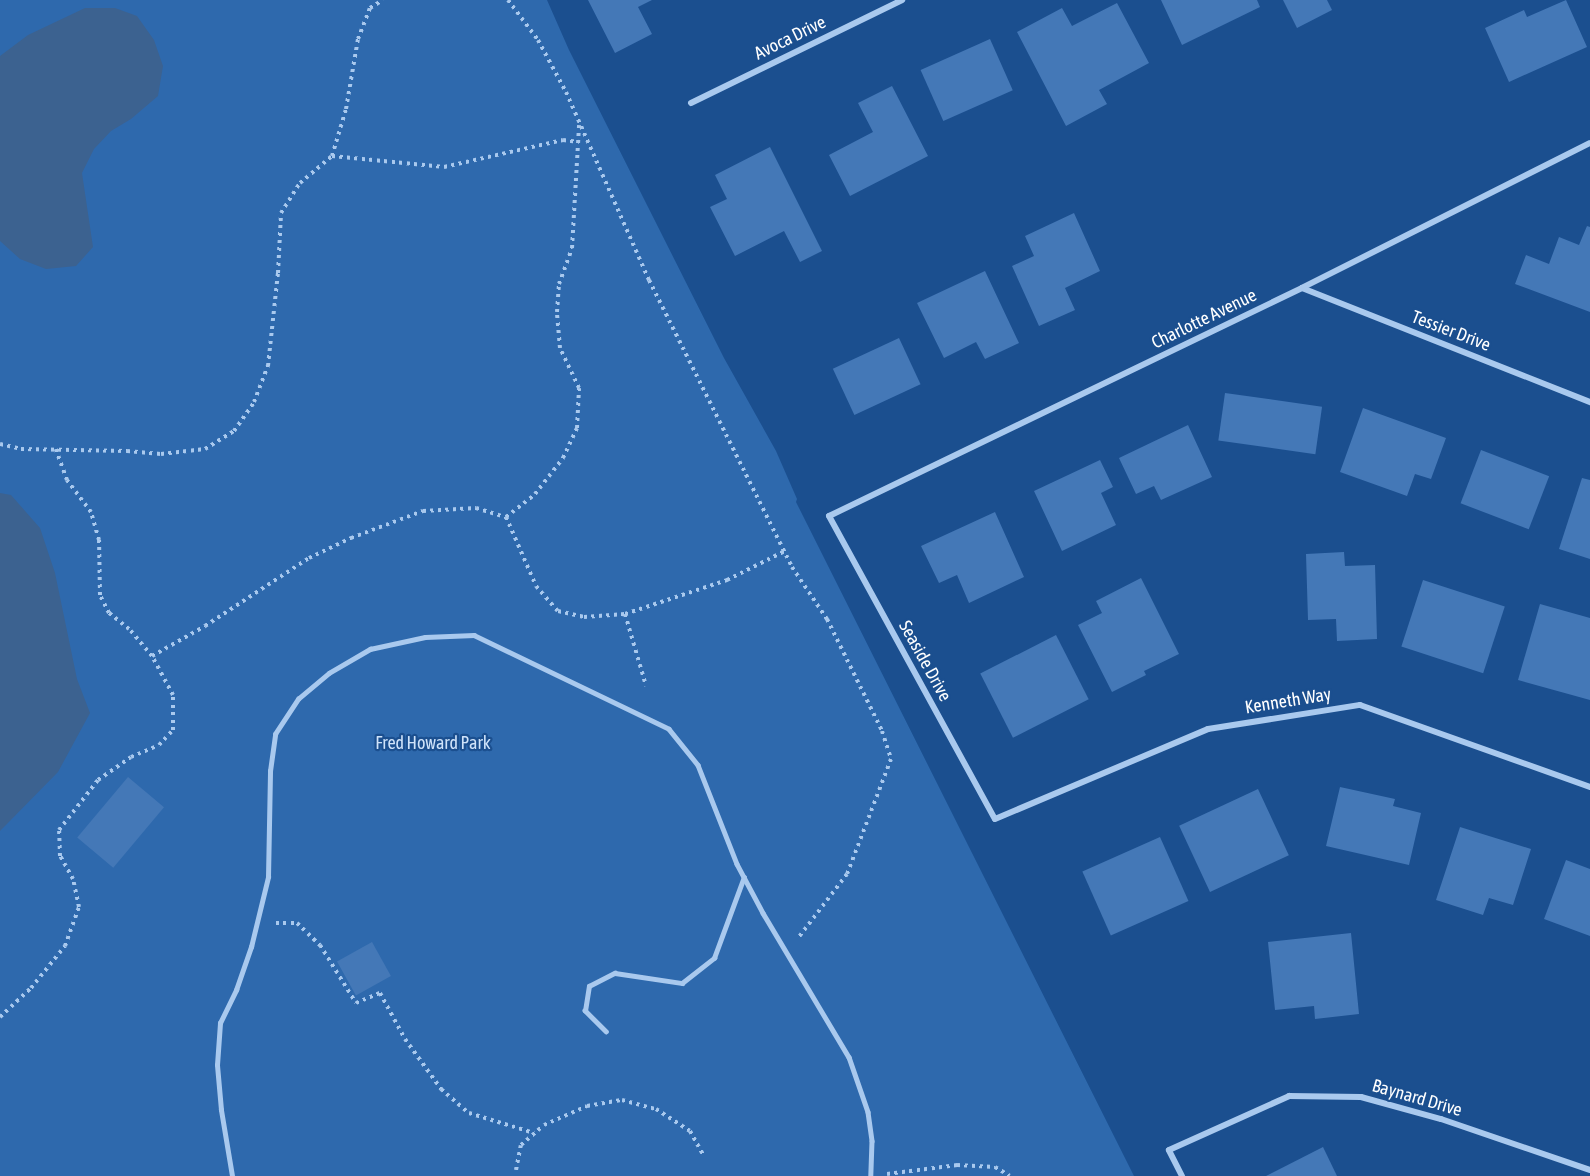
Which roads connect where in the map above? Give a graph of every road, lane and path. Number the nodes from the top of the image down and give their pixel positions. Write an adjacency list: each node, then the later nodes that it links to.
1 (383, 0): 8 (path)
2 (508, 0): 5 (path)
3 (902, 0): 4 (street, Avoca Drive)
4 (691, 103)
5 (579, 123): 6 (path); 15 (path)
6 (579, 142): 8 (path); 14 (path)
7 (1590, 143): 9 (street, Charlotte Avenue)
8 (332, 156): 12 (path)
9 (1302, 288): 10 (street, Tessier Drive); 13 (street, Charlotte Avenue)
10 (1590, 402)
11 (0, 444): 12 (path)
12 (56, 450): 17 (path)
13 (829, 516): 20 (street, Seaside Drive)
14 (506, 517): 16 (path); 17 (path)
15 (785, 551): 16 (path); 23 (path)
16 (625, 614): 18 (path)
17 (152, 656): 24 (path)
18 (646, 686)
19 (1590, 787): 20 (street, Kenneth Way)
20 (995, 819)
21 (744, 877): 22 (lane); 23 (lane); 25 (lane)
22 (257, 923): 26 (path); 30 (lane)
23 (786, 952): 31 (lane)
24 (0, 1017)
25 (606, 1032)
26 (534, 1133): 27 (path); 28 (path)
27 (703, 1154)
28 (516, 1170)
29 (1590, 1170): 33 (street, Baynard Drive)
30 (232, 1176)
31 (871, 1176): 32 (path)
32 (1010, 1176)
33 (1182, 1176)

